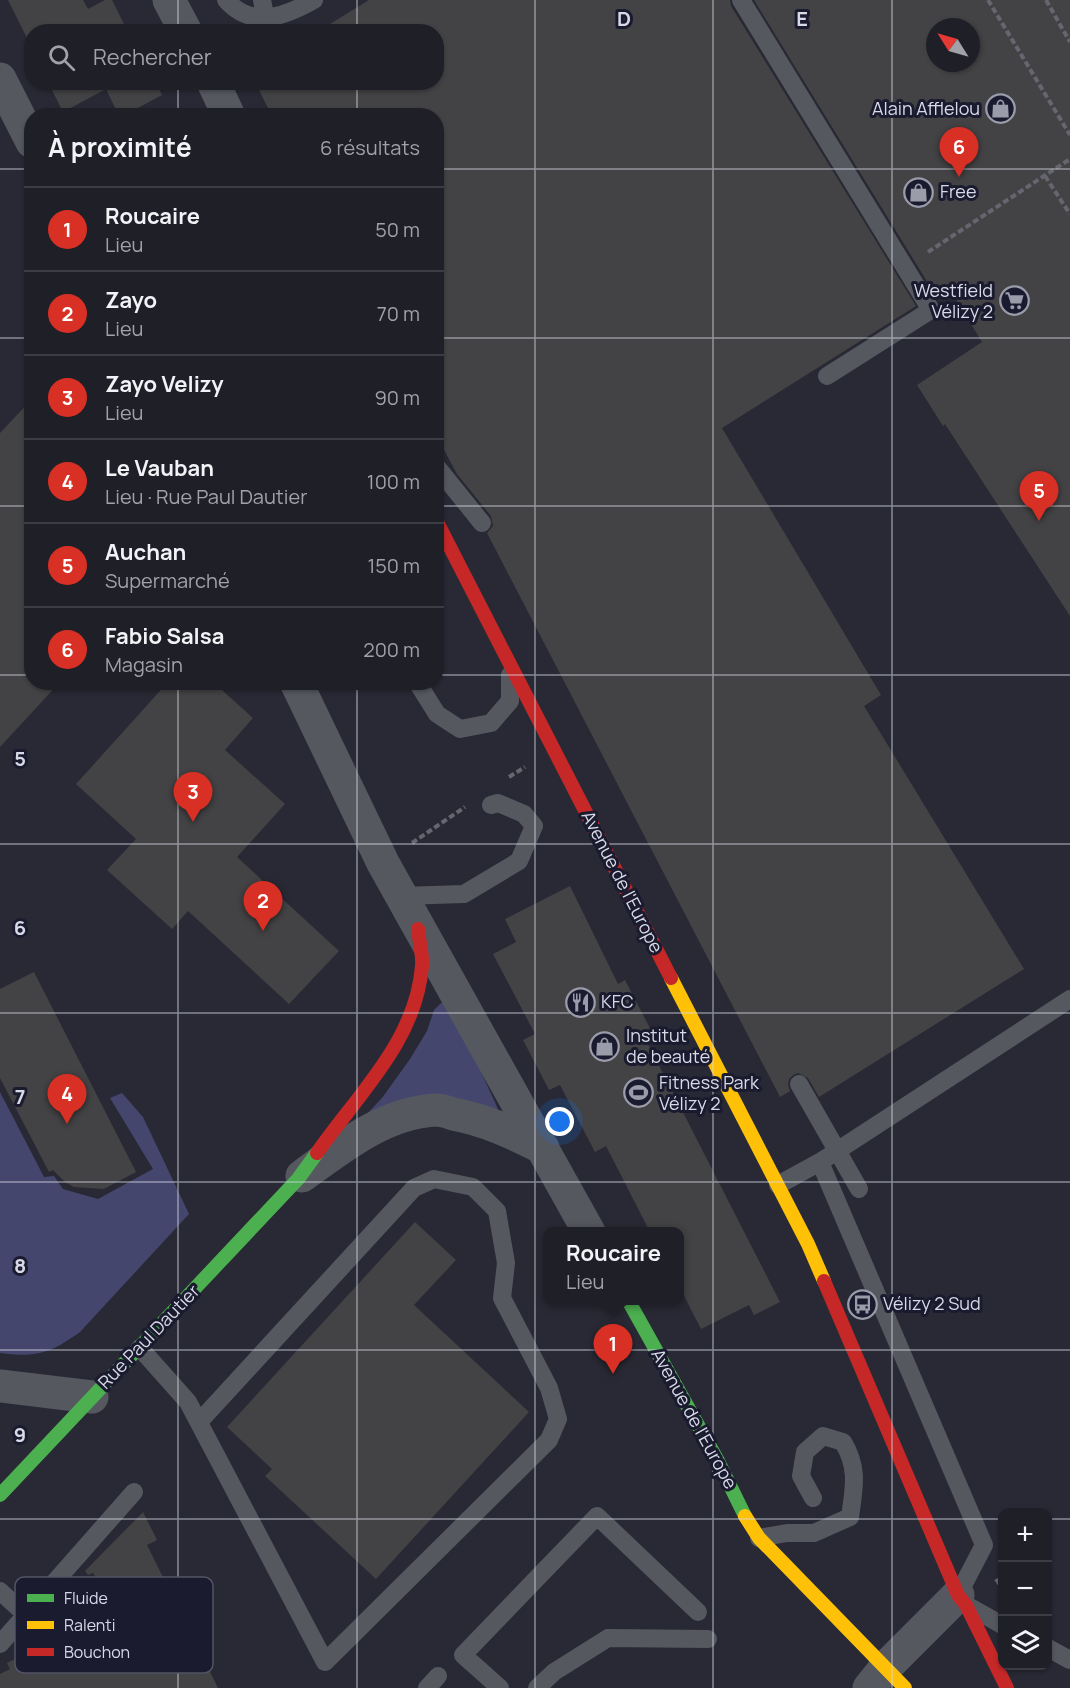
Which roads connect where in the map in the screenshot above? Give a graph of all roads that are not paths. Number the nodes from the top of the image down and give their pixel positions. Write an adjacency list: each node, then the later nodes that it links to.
1 (169, 0): 6 (street)
2 (226, 0): 7 (lane)
3 (262, 0): 8 (lane)
4 (314, 0): 9 (lane)
5 (741, 0): 12 (lane)
6 (182, 24)
7 (260, 24)
8 (264, 24)
9 (268, 24)
10 (0, 79): 11 (street)
11 (24, 126)
12 (827, 376)
13 (444, 476): 14 (lane)
14 (482, 523)
15 (444, 535): 16 (street, Avenue de l'Europe)
16 (511, 663): 18 (lane); 28 (street, Avenue de l'Europe)
17 (300, 690): 20 (street)
18 (422, 690)
19 (491, 804): 20 (lane)
20 (401, 896): 21 (street)
21 (418, 928): 24 (street); 27 (street, Rue Paul Dautier)
22 (1070, 999): 25 (lane)
23 (800, 1084): 25 (lane)
24 (543, 1149): 27 (street, Rue Paul Dautier); 30 (street)
25 (838, 1151): 26 (lane); 29 (lane)
26 (820, 1162): 28 (lane); 42 (lane)
27 (298, 1179): 32 (street, Rue Paul Dautier)
28 (778, 1185): 42 (street, Avenue de l'Europe)
29 (859, 1189)
30 (586, 1227)
31 (631, 1305): 39 (street, Avenue de l'Europe)
32 (140, 1348): 34 (street, Rue Paul Dautier); 35 (lane)
33 (0, 1386): 34 (street)
34 (92, 1397): 37 (street, Rue Paul Dautier)
35 (199, 1422): 35 (lane)
36 (134, 1492): 40 (lane)
37 (0, 1495)
38 (813, 1498): 39 (lane)
39 (759, 1538): 51 (street, Avenue de l'Europe)
40 (59, 1577)
41 (0, 1591): 43 (lane)
42 (962, 1600): 45 (lane); 51 (street); 54 (street, Avenue de l'Europe)
43 (15, 1605)
44 (699, 1612): 52 (lane)
45 (998, 1622)
46 (15, 1627): 48 (lane)
47 (708, 1639): 53 (lane)
48 (0, 1644)
49 (1052, 1651): 50 (lane)
50 (1070, 1660)
51 (888, 1682)
52 (500, 1688)
53 (537, 1688)
54 (1007, 1688)

